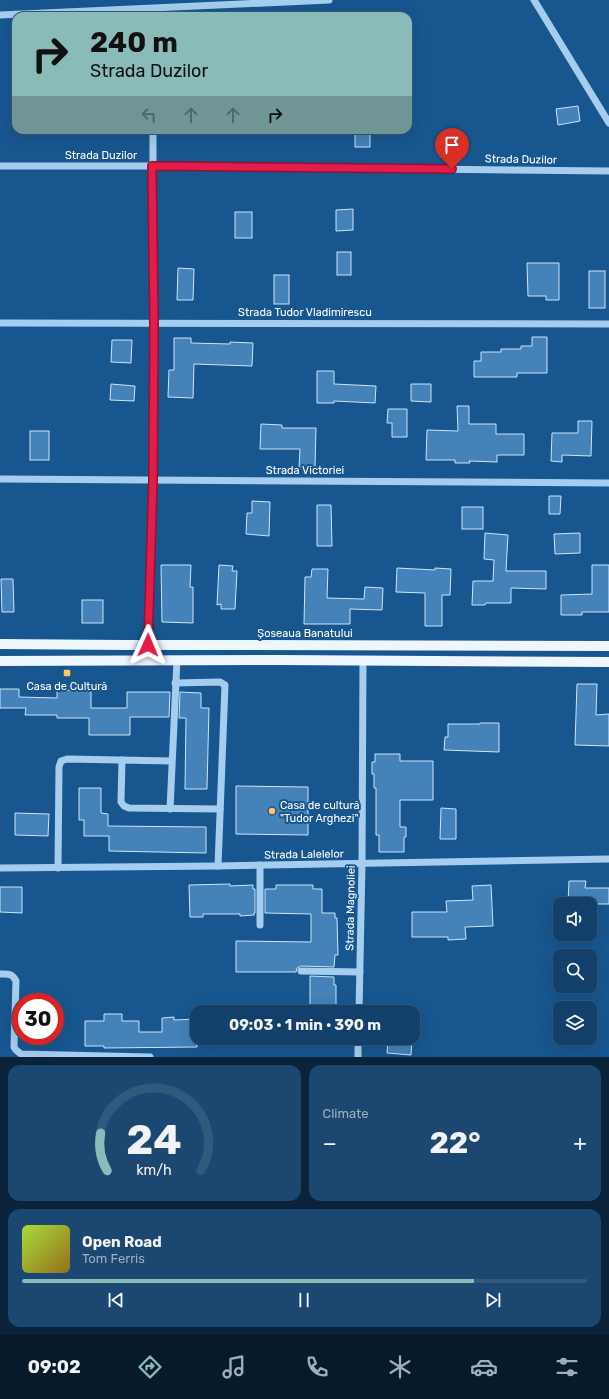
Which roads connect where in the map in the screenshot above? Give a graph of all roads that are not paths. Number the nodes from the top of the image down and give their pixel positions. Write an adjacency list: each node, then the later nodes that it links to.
1 (329, 0): 3 (street)
2 (534, 0): 8 (street)
3 (156, 8): 4 (street); 5 (street)
4 (67, 12)
5 (156, 12)
6 (12, 14): 7 (street)
7 (0, 15)
8 (609, 123)
9 (153, 134): 11 (street)
10 (0, 166): 11 (street, Strada Duzilor)
11 (152, 166): 12 (street, Strada Duzilor); 14 (street)
12 (609, 171)
13 (0, 323): 14 (street, Strada Tudor Vladimirescu)
14 (154, 323): 15 (street, Strada Tudor Vladimirescu); 17 (street)
15 (609, 324)
16 (0, 479): 17 (street, Strada Victoriei)
17 (153, 480): 18 (street, Strada Victoriei); 20 (street)
18 (609, 483)
19 (0, 644): 20 (main road, Șoseaua Banatului)
20 (148, 645): 21 (main road, Șoseaua Banatului)
21 (609, 646)
22 (176, 660): 23 (main road); 24 (main road); 26 (street)
23 (0, 661)
24 (363, 661): 25 (main road); 32 (street, Strada Magnoliei)
25 (609, 662)
26 (175, 683): 28 (street); 30 (street)
27 (122, 760): 28 (street); 29 (street); 36 (street)
28 (171, 761): 29 (street)
29 (170, 809): 30 (street)
30 (220, 809): 33 (street)
31 (609, 859): 32 (street, Strada Lalelelor)
32 (362, 864): 34 (street, Strada Lalelelor); 39 (street, Strada Magnoliei)
33 (218, 866): 34 (street, Strada Lalelelor); 36 (street, Strada Lalelelor)
34 (260, 866): 37 (street)
35 (0, 868): 36 (street, Strada Lalelelor)
36 (58, 868)
37 (260, 925)
38 (301, 971): 39 (street)
39 (360, 972): 41 (street, Strada Magnoliei)
40 (0, 974): 43 (street)
41 (359, 1005)
42 (358, 1045): 45 (street)
43 (57, 1057): 44 (street)
44 (150, 1057)
45 (358, 1057)

